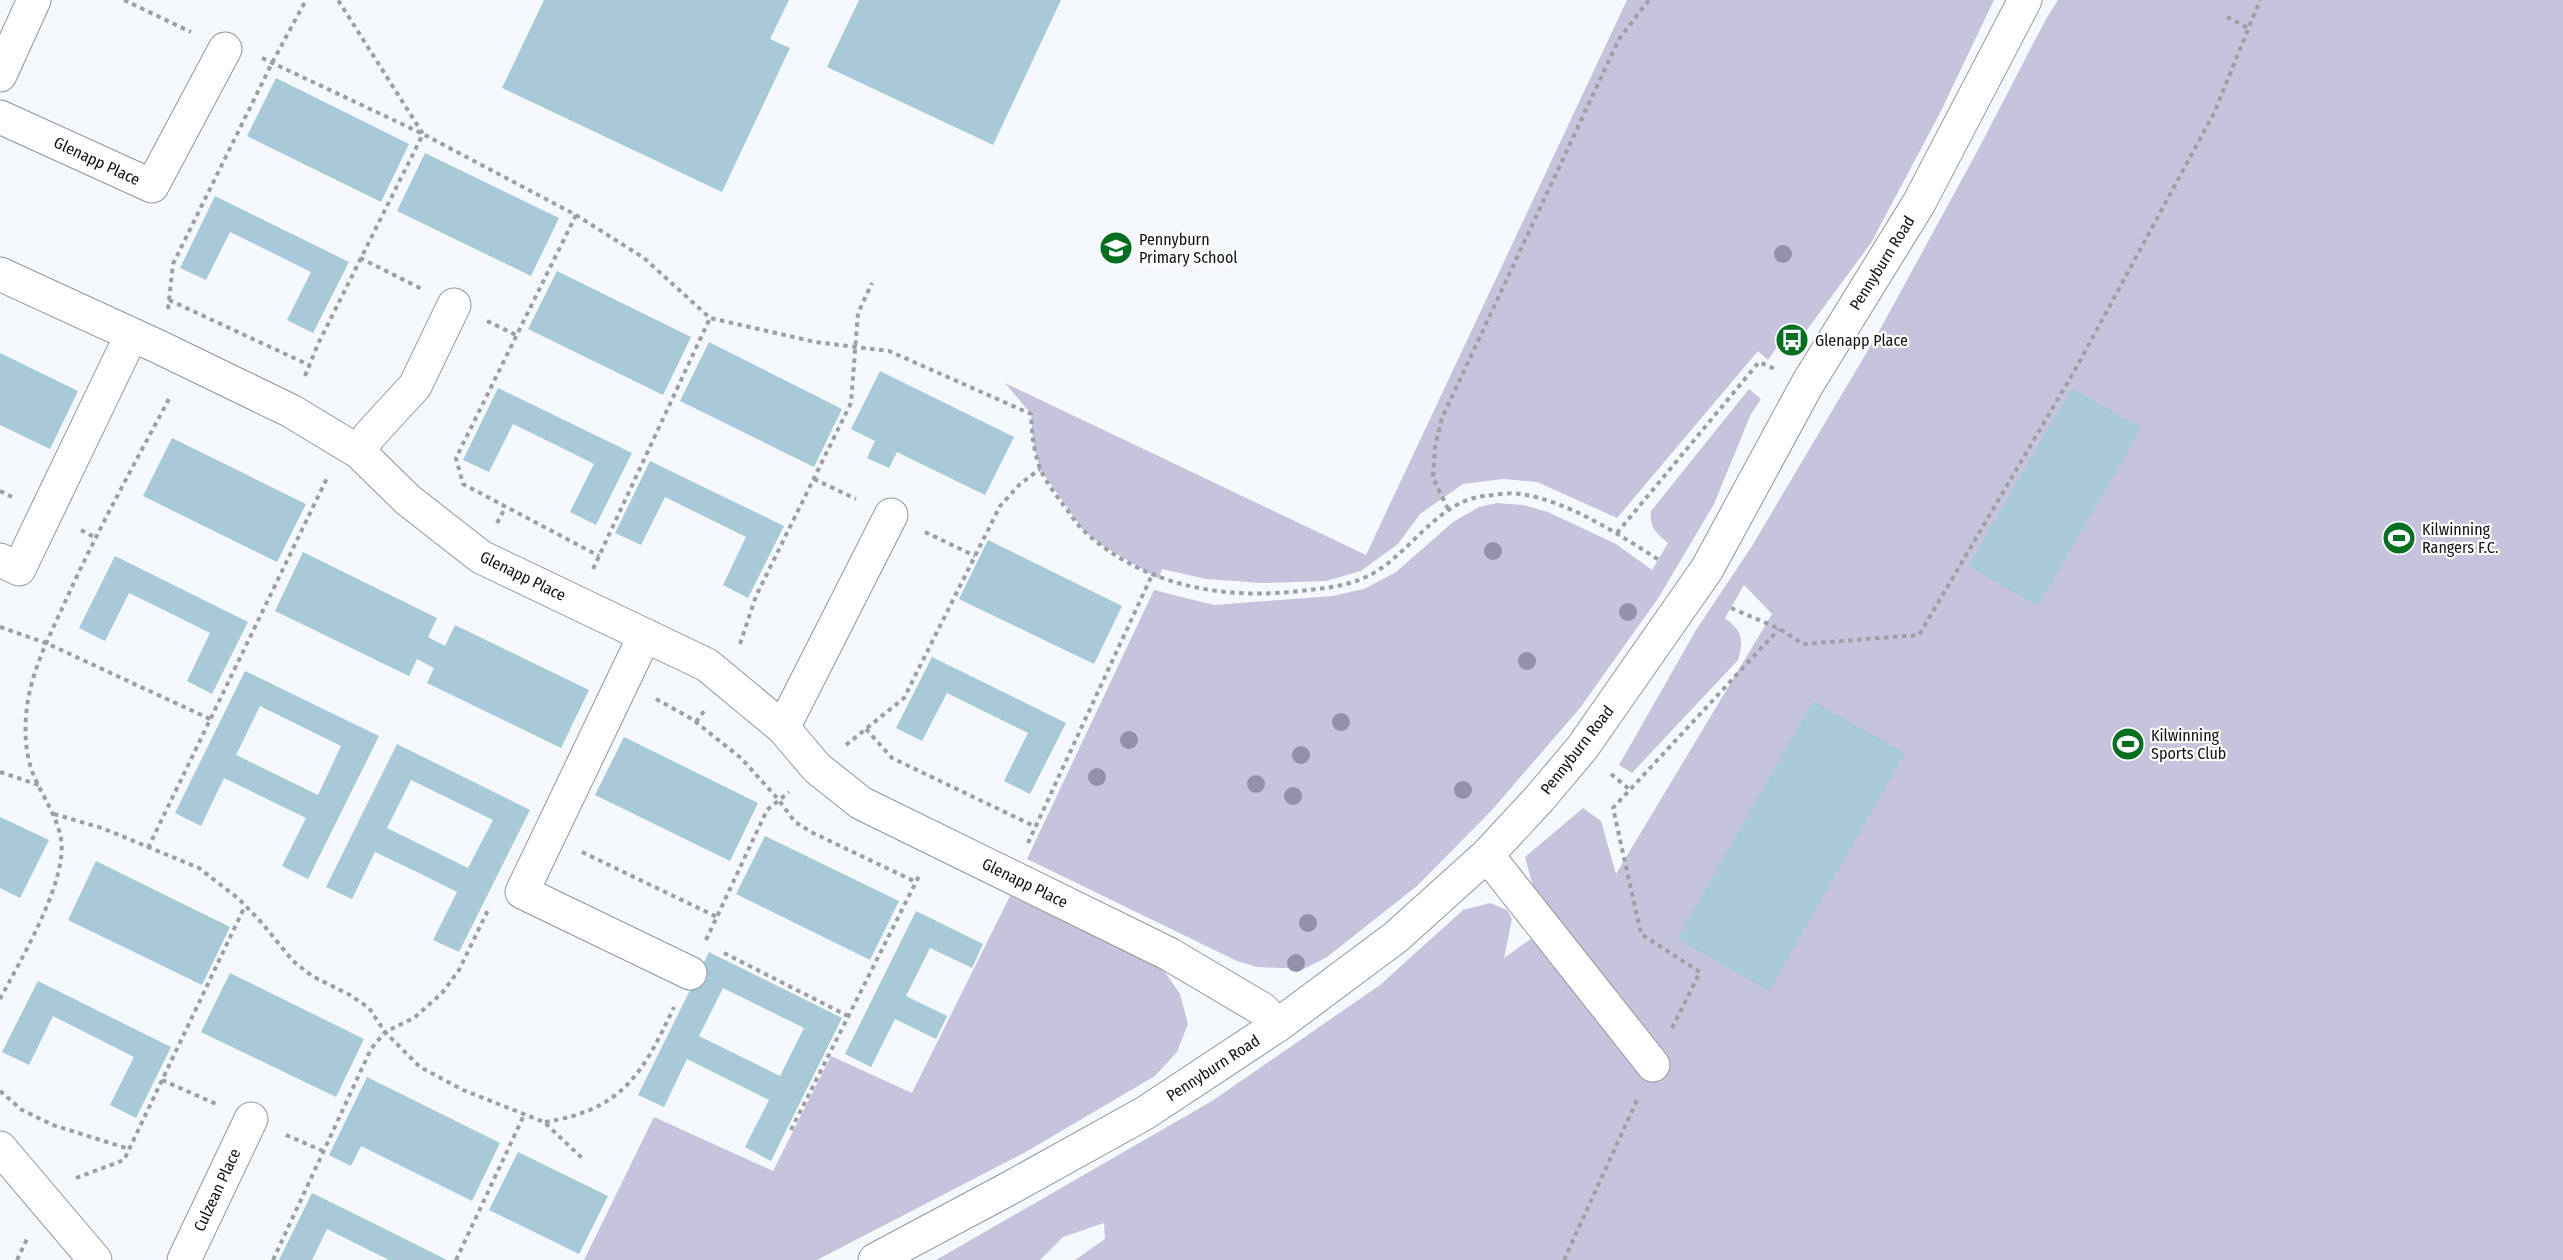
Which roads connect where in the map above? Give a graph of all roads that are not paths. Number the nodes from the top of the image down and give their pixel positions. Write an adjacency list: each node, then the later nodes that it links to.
1 (34, 0): 4 (street)
2 (2025, 0): 14 (street, Pennyburn Road)
3 (225, 49): 5 (street, Glenapp Place)
4 (0, 75)
5 (0, 117)
6 (0, 274): 8 (street, Glenapp Place)
7 (454, 304): 9 (street)
8 (145, 341): 9 (street, Glenapp Place); 11 (street)
9 (352, 448): 12 (street, Glenapp Place)
10 (891, 515): 13 (street)
11 (0, 560)
12 (645, 635): 13 (street, Glenapp Place); 15 (street)
13 (783, 728): 16 (street, Glenapp Place)
14 (1487, 855): 16 (street, Pennyburn Road); 17 (street)
15 (690, 973)
16 (1278, 1025): 22 (street, Pennyburn Road)
17 (1653, 1065)
18 (250, 1119): 21 (street, Culzean Place)
19 (0, 1148): 20 (street)
20 (95, 1260)
21 (184, 1260)
22 (874, 1260)

